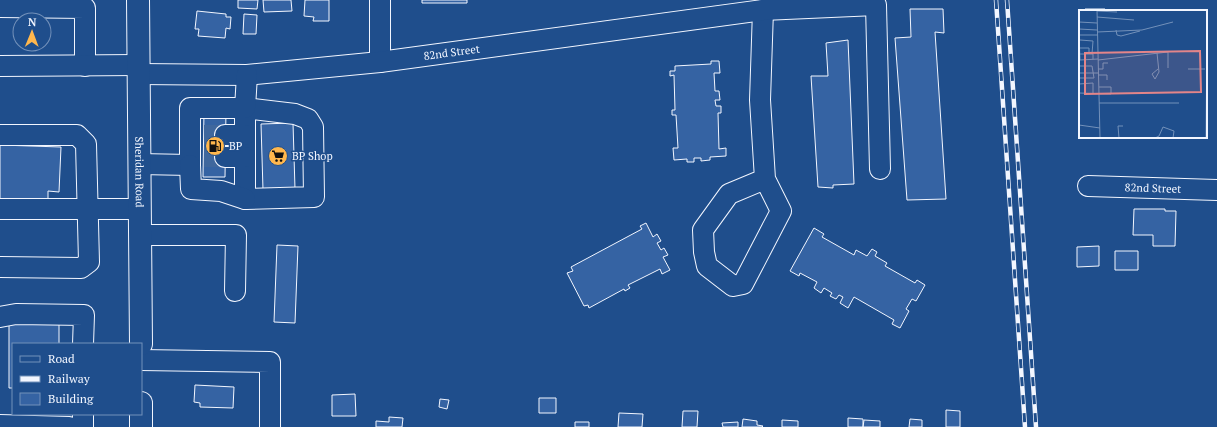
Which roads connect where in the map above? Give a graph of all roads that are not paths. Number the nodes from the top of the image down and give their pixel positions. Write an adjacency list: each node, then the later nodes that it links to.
1 (138, 0): 10 (main road, Sheridan Road)
2 (380, 0): 7 (street)
3 (50, 4): 4 (street); 5 (street)
4 (80, 4): 9 (street)
5 (0, 7)
6 (763, 10): 7 (street, 82nd Street); 20 (street, 82nd Street); 21 (street)
7 (380, 62): 11 (street, 82nd Street)
8 (0, 66): 9 (street, 82nd Street)
9 (85, 66): 10 (street, 82nd Street)
10 (138, 70): 11 (street, 82nd Street); 19 (main road, Sheridan Road)
11 (247, 75): 12 (street)
12 (245, 108): 15 (street); 18 (street); 24 (street)
13 (0, 135): 27 (street)
14 (226, 135): 15 (street)
15 (245, 135): 17 (street)
16 (225, 157): 17 (street)
17 (245, 157): 24 (street)
18 (194, 160): 19 (street); 24 (street)
19 (139, 164): 26 (main road, Sheridan Road)
20 (880, 169)
21 (765, 178): 21 (street)
22 (1088, 186): 23 (street, 82nd Street)
23 (1217, 190)
24 (245, 198)
25 (0, 209): 27 (street)
26 (140, 209): 27 (street); 28 (main road, Sheridan Road)
27 (87, 210): 29 (street)
28 (140, 235): 30 (street); 33 (main road, Sheridan Road)
29 (0, 267)
30 (235, 291)
31 (0, 317): 32 (street)
32 (84, 343)
33 (140, 343)
34 (142, 360): 41 (street)
35 (83, 415): 39 (street)
36 (141, 415): 40 (main road)
37 (0, 425): 38 (street)
38 (69, 427)
39 (82, 427)
40 (141, 427)
41 (270, 427)

